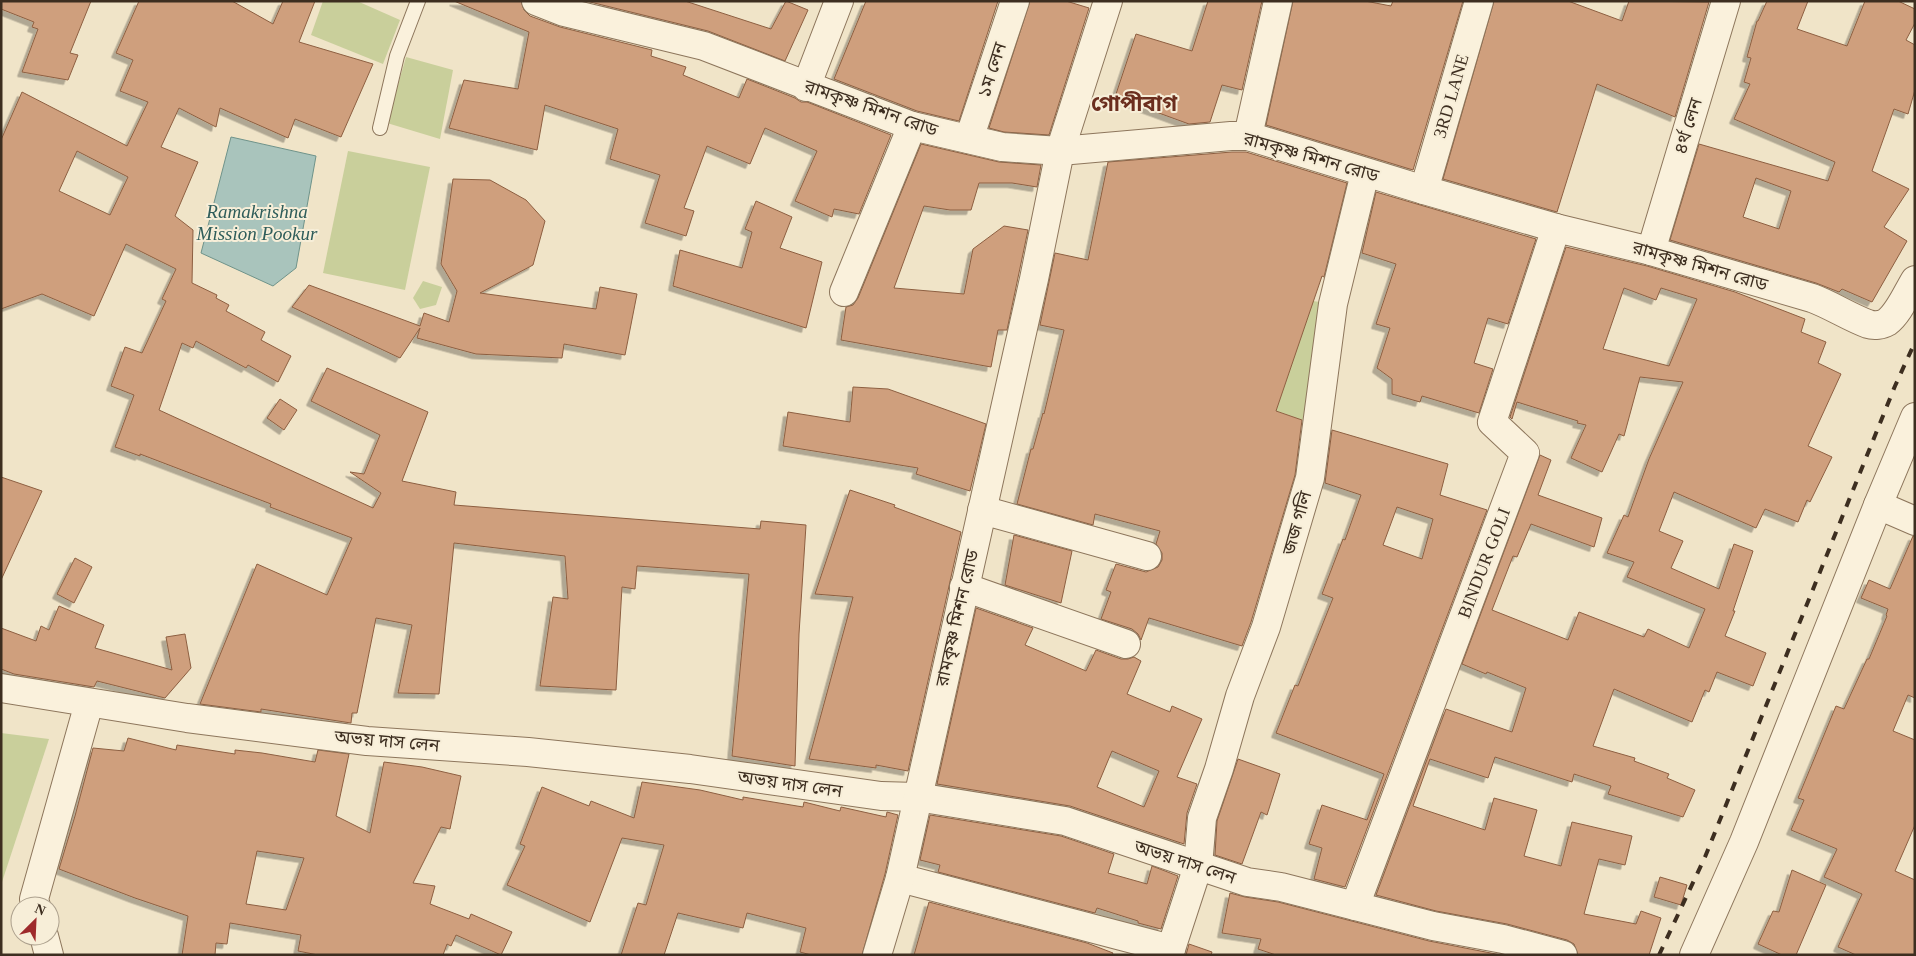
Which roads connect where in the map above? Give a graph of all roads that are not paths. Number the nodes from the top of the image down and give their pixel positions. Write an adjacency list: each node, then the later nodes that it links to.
1 (418, 1): 11 (lane)
2 (536, 1): 9 (street, রামকৃষ্ণ মিশন রোড)
3 (839, 1): 9 (street)
4 (1015, 1): 13 (street, ১ম লেন)
5 (1108, 1): 14 (street, রামকৃষ্ণ মিশন রোড)
6 (1278, 1): 12 (street)
7 (1479, 1): 16 (street, 3RD LANE)
8 (1726, 1): 18 (street, ৪র্থ লেন)
9 (806, 87): 10 (street, রামকৃষ্ণ মিশন রোড)
10 (912, 126): 13 (street, রামকৃষ্ণ মিশন রোড); 20 (street)
11 (380, 128)
12 (1248, 136): 14 (street, রামকৃষ্ণ মিশন রোড); 15 (street, রামকৃষ্ণ মিশন রোড)
13 (970, 139): 14 (street, রামকৃষ্ণ মিশন রোড)
14 (1060, 151): 23 (street, রামকৃষ্ণ মিশন রোড)
15 (1365, 173): 16 (street, রামকৃষ্ণ মিশন রোড); 31 (street, জজ গলি)
16 (1424, 190): 17 (street, রামকৃষ্ণ মিশন রোড)
17 (1556, 228): 18 (street, রামকৃষ্ণ মিশন রোড); 34 (street, BINDUR GOLI)
18 (1651, 251): 19 (street, রামকৃষ্ণ মিশন রোড)
19 (1915, 280)
20 (844, 292)
21 (1915, 417): 22 (street)
22 (1878, 505): 24 (street); 38 (street)
23 (982, 510): 25 (street); 26 (street, রামকৃষ্ণ মিশন রোড)
24 (1915, 521)
25 (1147, 556)
26 (964, 587): 27 (street); 30 (street, রামকৃষ্ণ মিশন রোড)
27 (1126, 644)
28 (1, 688): 29 (street, অভয় দাস লেন)
29 (89, 702): 30 (street, অভয় দাস লেন); 33 (street)
30 (917, 797): 31 (street, অভয় দাস লেন); 32 (street, রামকৃষ্ণ মিশন রোড)
31 (1198, 866): 34 (street, অভয় দাস লেন); 35 (street, জজ গলি)
32 (900, 878): 35 (street); 36 (street, রামকৃষ্ণ মিশন রোড)
33 (35, 896)
34 (1355, 906): 37 (street, অভয় দাস লেন)
35 (1170, 952)
36 (877, 955)
37 (1563, 955)
38 (1694, 955)

